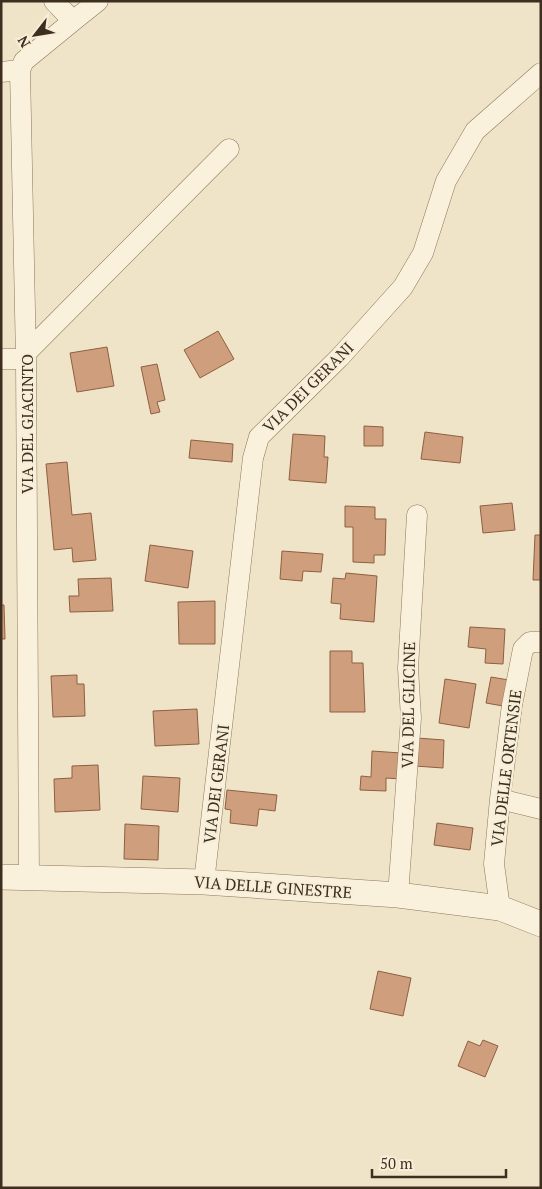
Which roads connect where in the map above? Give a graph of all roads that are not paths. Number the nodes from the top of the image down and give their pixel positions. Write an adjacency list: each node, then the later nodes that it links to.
1 (54, 1): 3 (street)
2 (98, 1): 3 (street, VIA DEL GIACINTO)
3 (73, 21): 4 (street, VIA DEL GIACINTO)
4 (11, 71): 7 (street, VIA DEL GIACINTO)
5 (541, 73): 15 (street, VIA DEI GERANI)
6 (229, 149): 7 (street)
7 (26, 356): 8 (street); 14 (street, VIA DEL GIACINTO)
8 (1, 359)
9 (418, 515): 16 (street, VIA DEL GLICINE)
10 (541, 642): 11 (street, VIA DELLE ORTENSIE)
11 (500, 799): 12 (street); 17 (street, VIA DELLE ORTENSIE)
12 (541, 809)
13 (1, 877): 14 (street, VIA DELLE GINESTRE)
14 (29, 878): 15 (street, VIA DELLE GINESTRE)
15 (204, 882): 16 (street, VIA DELLE GINESTRE)
16 (398, 896): 17 (street, VIA DELLE GINESTRE)
17 (500, 908): 18 (street, VIA DELLE GINESTRE)
18 (541, 924)

